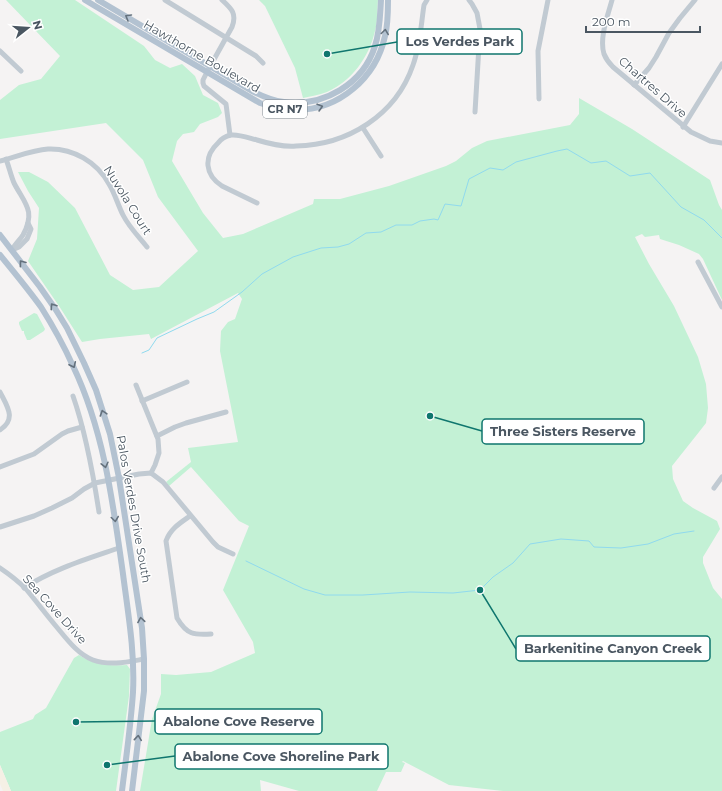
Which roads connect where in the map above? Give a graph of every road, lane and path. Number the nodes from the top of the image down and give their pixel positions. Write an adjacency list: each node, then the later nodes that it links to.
1 (85, 0): 19 (main road, Hawthorne Boulevard / CR N7)
2 (98, 0): 17 (main road, Hawthorne Boulevard / CR N7, one-way to 2)
3 (165, 0): 12 (street)
4 (222, 0): 12 (street)
5 (381, 0): 14 (main road, Hawthorne Boulevard / CR N7)
6 (388, 0): 20 (main road, Hawthorne Boulevard / CR N7, one-way to 6)
7 (427, 0): 25 (street)
8 (469, 0): 23 (street)
9 (548, 0): 22 (street)
10 (612, 0): 21 (street, Chartres Drive)
11 (695, 0): 21 (street)
12 (225, 38): 15 (street); 17 (street)
13 (0, 51): 18 (street)
14 (371, 55): 17 (main road, Hawthorne Boulevard / CR N7); 20 (main road)
15 (262, 63)
16 (722, 64): 24 (street)
17 (210, 65): 19 (street)
18 (21, 71)
19 (207, 72): 20 (main road, Hawthorne Boulevard / CR N7, one-way to 20); 26 (street)
20 (363, 80)
21 (634, 85): 24 (street, Chartres Drive)
22 (538, 99)
23 (475, 112)
24 (683, 126): 27 (street, Chartres Drive)
25 (363, 128): 26 (street); 28 (street)
26 (230, 135): 31 (street)
27 (722, 144)
28 (381, 156)
29 (6, 159): 30 (street, Nuvola Court); 33 (street, Nuvola Court); 34 (street)
30 (0, 161)
31 (257, 203)
32 (0, 235): 34 (main road, Palos Verdes Drive South)
33 (147, 248)
34 (12, 250): 35 (main road); 39 (main road, Palos Verdes Drive South, one-way to 34)
35 (1, 257): 38 (main road, Palos Verdes Drive South)
36 (698, 262): 37 (street)
37 (722, 307)
38 (54, 330): 39 (main road); 53 (main road, Palos Verdes Drive South, one-way to 53)
39 (78, 350): 52 (main road, Palos Verdes Drive South, one-way to 39)
40 (186, 382): 44 (street)
41 (136, 385): 44 (street)
42 (0, 392): 47 (street)
43 (73, 396): 46 (street)
44 (142, 401): 48 (street)
45 (226, 412): 48 (street)
46 (82, 428): 49 (street); 54 (street)
47 (0, 430)
48 (157, 436): 50 (street)
49 (0, 467)
50 (151, 473): 52 (street); 57 (street)
51 (722, 477): 55 (street)
52 (119, 478): 53 (street); 64 (main road, Palos Verdes Drive South, one-way to 52)
53 (109, 480): 54 (street); 59 (main road, Palos Verdes Drive South, one-way to 59)
54 (95, 483): 56 (street); 58 (street)
55 (714, 488)
56 (99, 512)
57 (190, 516): 60 (street); 63 (street)
58 (0, 526)
59 (119, 548): 62 (street); 65 (main road, Palos Verdes Drive South)
60 (233, 554)
61 (0, 568): 62 (street, Sea Cove Drive)
62 (24, 588): 65 (street, Sea Cove Drive)
63 (211, 634)
64 (144, 659): 65 (street, Sea Cove Drive); 67 (main road, Palos Verdes Drive South, one-way to 64)
65 (133, 661): 66 (main road, Palos Verdes Drive South)
66 (122, 791)
67 (132, 791)

